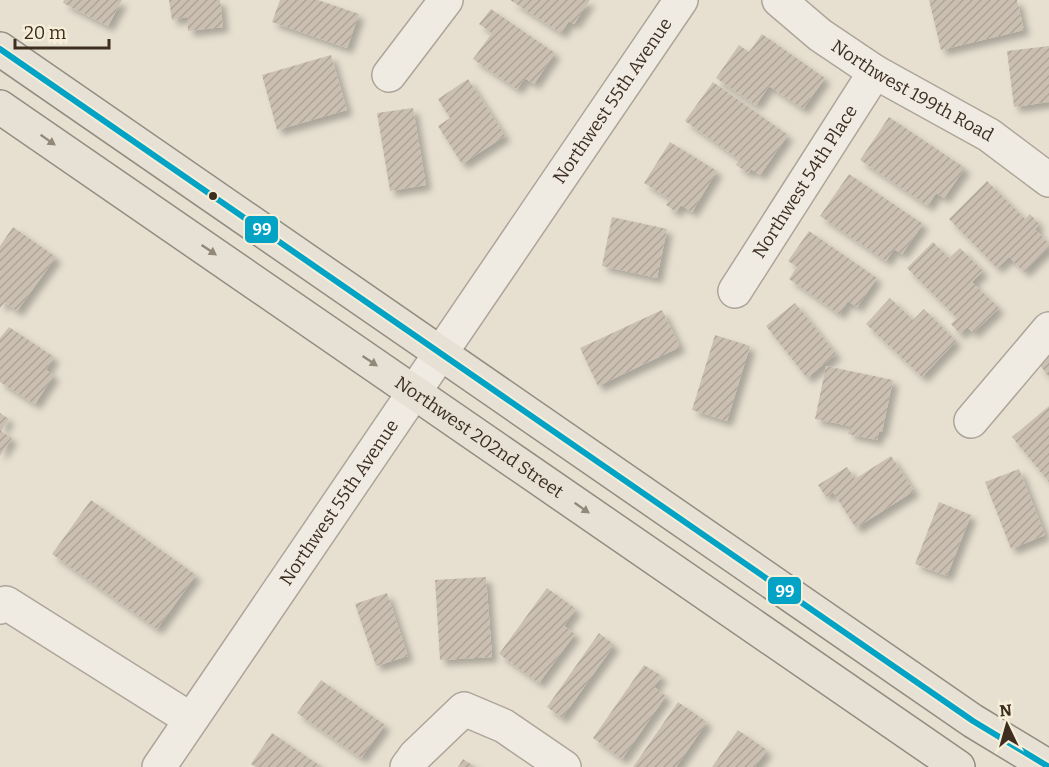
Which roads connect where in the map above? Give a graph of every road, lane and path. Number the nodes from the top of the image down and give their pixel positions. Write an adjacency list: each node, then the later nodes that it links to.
1 (446, 0): 6 (street)
2 (681, 0): 11 (street, Northwest 55th Avenue)
3 (779, 0): 5 (street, Northwest 199th Road)
4 (0, 49): 11 (main road)
5 (875, 72): 8 (street, Northwest 199th Road); 9 (street, Northwest 54th Place)
6 (389, 75)
7 (0, 107): 12 (main road, Northwest 202nd Street, one-way to 12)
8 (1048, 178)
9 (735, 291)
10 (1049, 329): 13 (street)
11 (442, 352): 12 (street, Northwest 55th Avenue); 20 (main road)
12 (415, 392): 15 (street, Northwest 55th Avenue); 19 (main road, Northwest 202nd Street, one-way to 19)
13 (971, 421)
14 (0, 607): 15 (street)
15 (190, 719): 16 (street, Northwest 55th Avenue)
16 (159, 767)
17 (407, 767): 18 (street)
18 (564, 767)
19 (958, 767)
20 (1049, 767)

